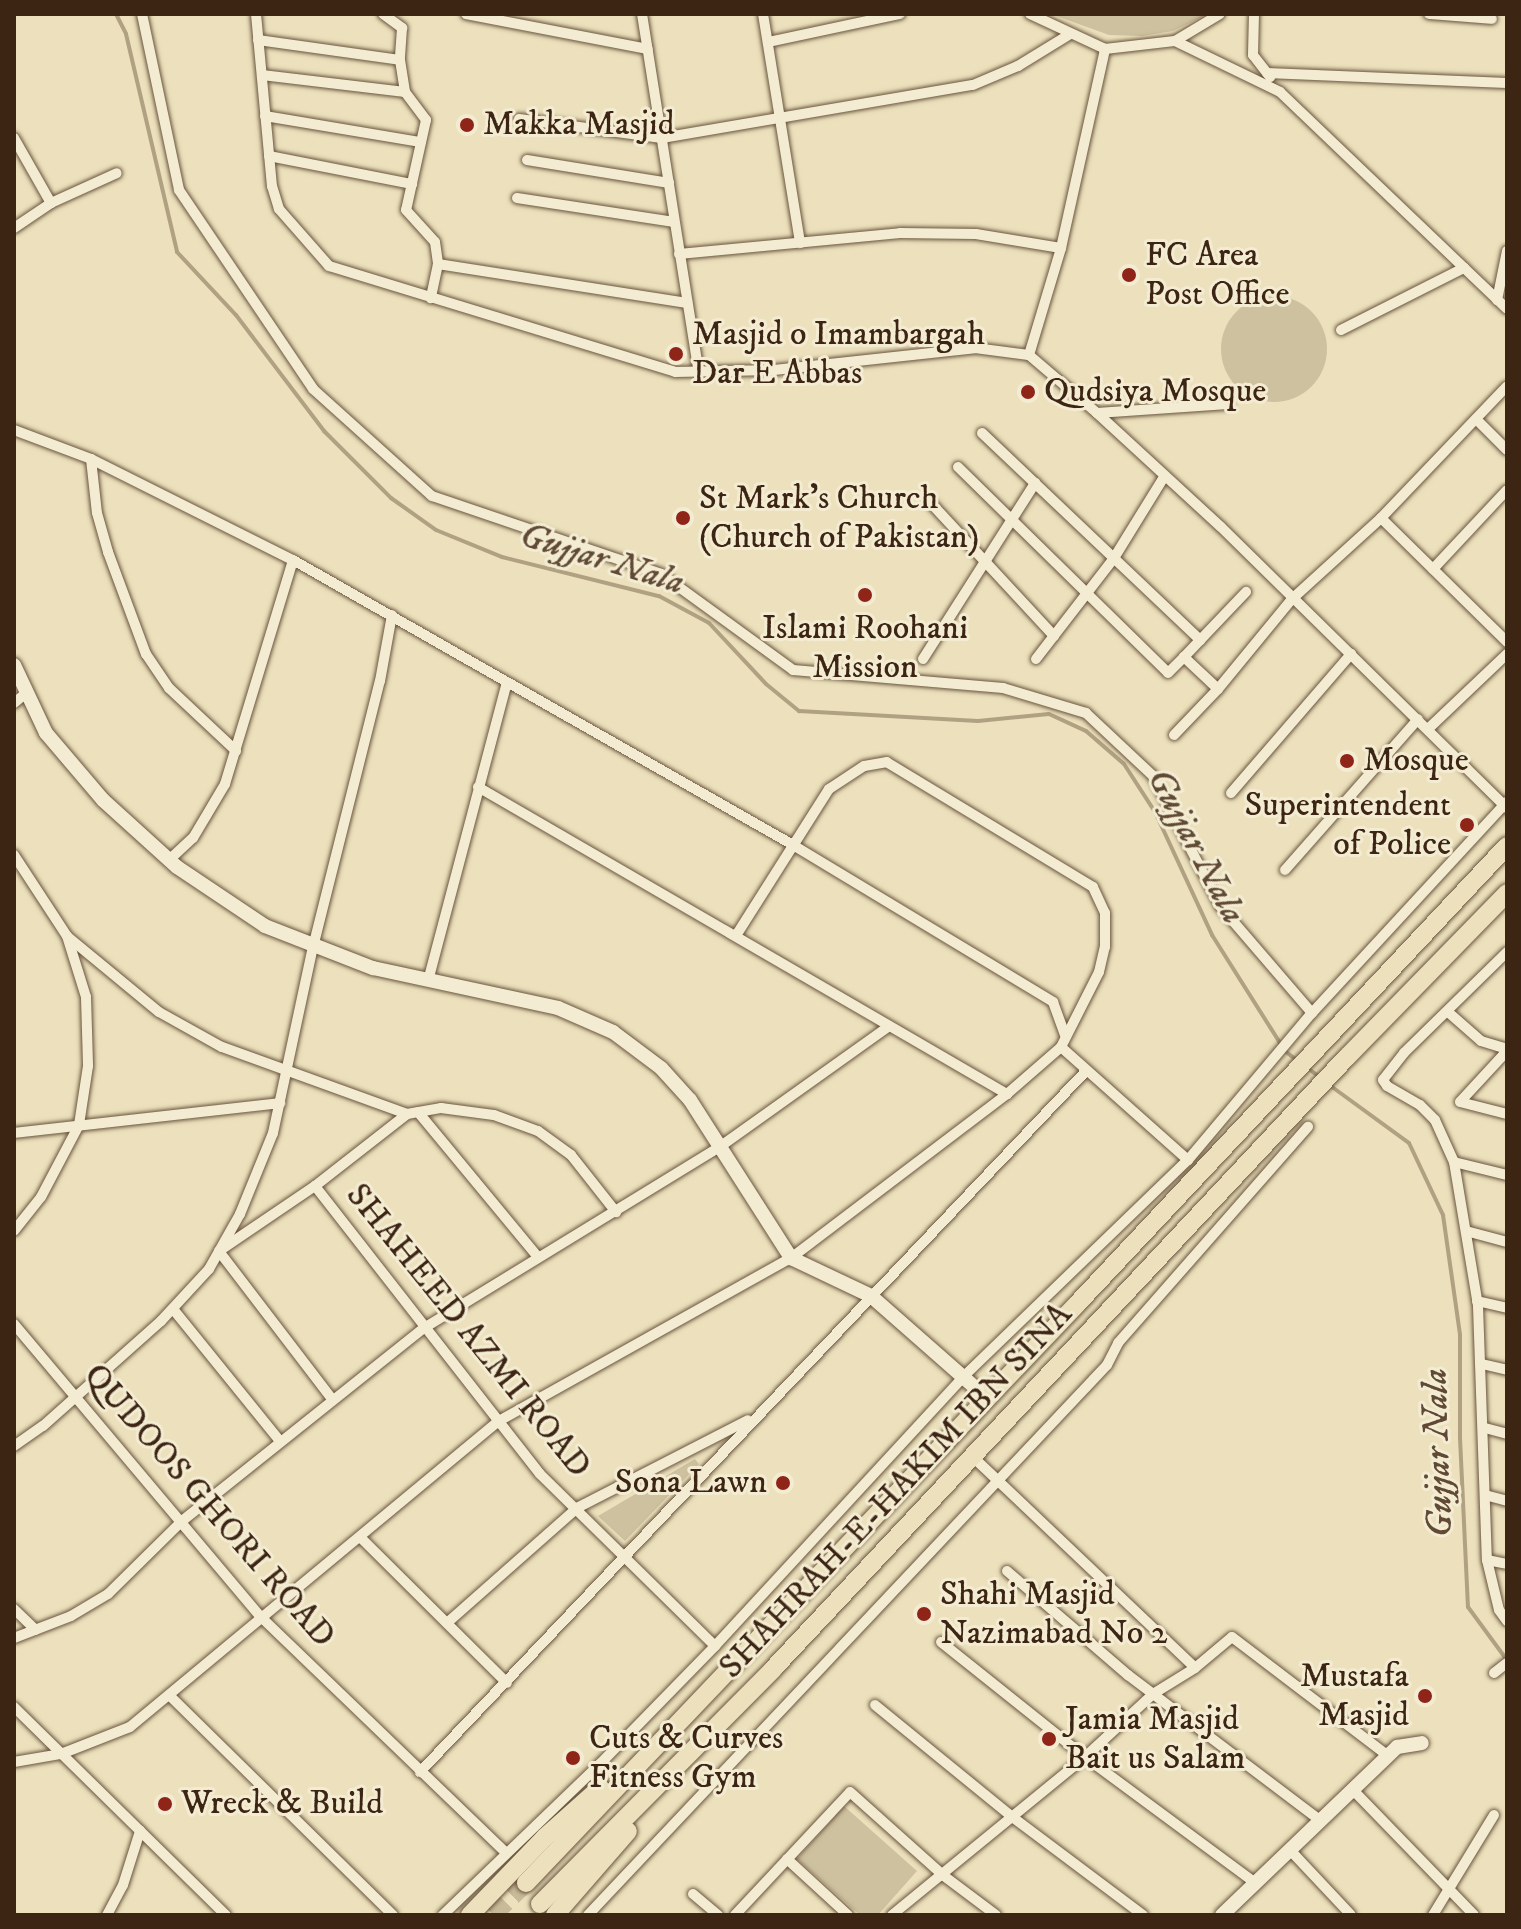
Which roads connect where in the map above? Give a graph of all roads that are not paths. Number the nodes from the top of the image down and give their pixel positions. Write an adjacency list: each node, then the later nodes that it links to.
1 (142, 14): 108 (street)
2 (256, 14): 15 (street)
3 (383, 14): 20 (street)
4 (466, 14): 12 (street)
5 (642, 14): 18 (street)
6 (763, 14): 17 (street)
7 (900, 14): 17 (street)
8 (1030, 14): 14 (street)
9 (1220, 14): 16 (street)
10 (1254, 14): 21 (street)
11 (1429, 14): 13 (street)
12 (499, 17): 18 (street)
13 (1492, 19)
14 (1070, 34): 19 (street); 27 (street)
15 (258, 40): 20 (street); 22 (street)
16 (1175, 41): 19 (street); 25 (street)
17 (768, 42): 27 (street)
18 (648, 49): 30 (street)
19 (1105, 49): 42 (street)
20 (400, 60): 24 (street)
21 (1267, 73): 23 (street); 25 (street)
22 (262, 75): 24 (street); 26 (street)
23 (1507, 83)
24 (405, 92): 31 (street)
25 (1280, 92): 46 (street)
26 (265, 116): 31 (street); 32 (street)
27 (782, 118): 30 (street); 41 (street)
28 (519, 119): 30 (street)
29 (14, 138): 38 (street)
30 (662, 138): 35 (street)
31 (421, 142): 36 (street)
32 (269, 156): 36 (street); 47 (street)
33 (527, 160): 35 (street)
34 (117, 173): 38 (street)
35 (669, 183): 39 (street)
36 (412, 184): 45 (street)
37 (517, 198): 39 (street)
38 (51, 203): 40 (street)
39 (674, 222): 44 (street)
40 (14, 228)
41 (800, 243): 42 (street); 44 (street)
42 (1061, 248): 52 (street)
43 (1507, 251): 48 (street)
44 (679, 254): 49 (street)
45 (438, 264): 47 (street); 49 (street)
46 (1464, 268): 48 (street); 51 (street)
47 (431, 298): 53 (street)
48 (1497, 300): 50 (street)
49 (687, 303): 53 (street)
50 (1507, 309)
51 (1341, 330)
52 (1029, 355): 53 (street); 56 (street)
53 (699, 372)
54 (1507, 386): 57 (street)
55 (1228, 404): 56 (street)
56 (1097, 413): 63 (street)
57 (1476, 419): 60 (street); 67 (street)
58 (14, 430): 61 (street)
59 (982, 433): 64 (street)
60 (1507, 450)
61 (91, 459): 70 (street); 92 (street)
62 (958, 467): 68 (street)
63 (1164, 477): 69 (street); 75 (street)
64 (1035, 483): 68 (street); 69 (street)
65 (1507, 490): 72 (street)
66 (929, 501): 71 (street)
67 (1381, 518): 72 (street); 75 (street)
68 (1012, 519): 71 (street); 74 (street)
69 (1114, 558): 74 (street); 78 (street)
70 (293, 560): 76 (street); 92 (street)
71 (985, 561): 77 (street); 83 (street)
72 (1433, 569): 79 (street)
73 (1246, 592): 78 (street)
74 (1087, 593): 77 (street); 82 (street)
75 (1292, 599): 80 (street); 87 (street)
76 (392, 615): 86 (street); 104 (street)
77 (1054, 636): 84 (street)
78 (1200, 640): 82 (street)
79 (1507, 642)
80 (1351, 654): 89 (street); 94 (street)
81 (1507, 654): 90 (street)
82 (1184, 657): 87 (street)
83 (923, 659)
84 (1036, 659)
85 (16, 671): 88 (street)
86 (507, 682): 93 (street); 96 (street)
87 (1218, 689): 91 (street)
88 (19, 698): 99 (street)
89 (1418, 719): 90 (street); 100 (street)
90 (1428, 729): 95 (street)
91 (1174, 735)
92 (236, 751): 99 (street)
93 (478, 787): 102 (street); 106 (street)
94 (1231, 793)
95 (1506, 805): 108 (street)
96 (793, 845): 102 (street); 110 (street); 110 (street)
97 (1507, 846): 143 (highway, SHAHRAH-E-HAKIM IBN SINA)
98 (14, 855): 103 (street)
99 (169, 860): 104 (street)
100 (1285, 870)
101 (1507, 893): 118 (highway, SHAHRAH-E-HAKIM IBN SINA)
102 (737, 934): 109 (street)
103 (67, 936): 112 (street); 119 (street)
104 (313, 947): 106 (street); 112 (street)
105 (1507, 952): 107 (street)
106 (428, 981): 121 (street)
107 (1448, 1012): 111 (street); 123 (street)
108 (1312, 1013): 122 (street)
109 (889, 1026): 114 (street); 121 (street)
110 (1064, 1042): 113 (street); 114 (street)
111 (1507, 1050): 117 (street)
112 (287, 1069): 115 (street); 116 (street)
113 (1085, 1072): 122 (street); 133 (street)
114 (1007, 1094): 132 (street)
115 (280, 1103): 119 (street); 130 (street)
116 (412, 1113): 125 (street); 126 (street); 131 (street)
117 (1507, 1114)
118 (1300, 1121): 151 (highway, SHAHRAH-E-HAKIM IBN SINA); 152 (street)
119 (79, 1125): 120 (street); 127 (street)
120 (14, 1133)
121 (721, 1146): 126 (street); 132 (street)
122 (1188, 1160): 141 (street)
123 (1454, 1162): 124 (street); 128 (street)
124 (1507, 1175)
125 (315, 1186): 130 (street); 138 (street, SHAHEED AZMI ROAD)
126 (616, 1212): 131 (street)
127 (14, 1231)
128 (1466, 1231): 129 (street); 134 (street)
129 (1507, 1242)
130 (219, 1251): 136 (street); 144 (street)
131 (538, 1257): 138 (street)
132 (791, 1258): 133 (street); 146 (street)
133 (871, 1296): 141 (street); 145 (street)
134 (1477, 1301): 135 (street); 139 (street)
135 (1507, 1308)
136 (173, 1309): 142 (street); 149 (street)
137 (14, 1324): 142 (street, QUDOOS GHORI ROAD)
138 (424, 1328): 144 (street); 146 (street, SHAHEED AZMI ROAD)
139 (1482, 1364): 140 (street); 147 (street)
140 (1507, 1370)
141 (962, 1378): 143 (street); 169 (street)
142 (75, 1397): 150 (street); 156 (street, QUDOOS GHORI ROAD)
143 (987, 1398): 178 (highway, SHAHRAH-E-HAKIM IBN SINA)
144 (332, 1399): 149 (street)
145 (758, 1415): 155 (street); 158 (street)
146 (499, 1421): 155 (street, SHAHEED AZMI ROAD); 157 (street)
147 (1485, 1428): 148 (street); 153 (street)
148 (1507, 1434)
149 (280, 1441): 156 (street)
150 (14, 1446)
151 (973, 1457): 152 (street); 199 (highway, SHAHRAH-E-HAKIM IBN SINA)
152 (997, 1482): 171 (street); 204 (street)
153 (1485, 1495): 154 (street); 159 (street)
154 (1507, 1501)
155 (577, 1508): 158 (street, SHAHEED AZMI ROAD); 165 (street)
156 (182, 1521): 163 (street, QUDOOS GHORI ROAD); 166 (street)
157 (360, 1537): 163 (street); 165 (street)
158 (627, 1556): 169 (street, SHAHEED AZMI ROAD); 173 (street)
159 (1487, 1560): 160 (street); 164 (street)
160 (1507, 1564)
161 (1007, 1571): 174 (street)
162 (14, 1609): 166 (street)
163 (262, 1618): 175 (street); 184 (street, QUDOOS GHORI ROAD)
164 (1507, 1621)
165 (447, 1623): 173 (street)
166 (36, 1630): 167 (street)
167 (14, 1638)
168 (941, 1642): 182 (street)
169 (715, 1646): 191 (street)
170 (1507, 1663): 172 (street)
171 (1195, 1668): 174 (street); 181 (street)
172 (1494, 1673)
173 (507, 1683): 184 (street)
174 (1153, 1694): 182 (street); 188 (street)
175 (169, 1695): 180 (street); 202 (street)
176 (875, 1705): 187 (street)
177 (14, 1707): 180 (street)
178 (686, 1712): 194 (highway, SHAHRAH-E-HAKIM IBN SINA); 198 (highway)
179 (1422, 1743): 181 (street)
180 (61, 1754): 183 (street); 189 (street)
181 (1388, 1756): 185 (street)
182 (1085, 1757): 187 (street); 195 (street)
183 (14, 1762)
184 (420, 1772): 191 (street, QUDOOS GHORI ROAD)
185 (1353, 1790): 188 (street); 196 (street)
186 (1494, 1815): 196 (street)
187 (1011, 1816): 193 (street); 210 (street)
188 (1321, 1821): 190 (street)
189 (140, 1831): 200 (street); 201 (street)
190 (1290, 1850): 195 (street); 212 (street)
191 (505, 1852): 198 (street)
192 (787, 1859): 193 (street); 206 (street); 207 (street)
193 (944, 1876): 208 (street); 209 (street)
194 (526, 1883)
195 (1255, 1883): 211 (street)
196 (1448, 1889): 213 (street); 214 (street)
197 (693, 1894): 205 (street)
198 (467, 1909): 203 (street)
199 (555, 1911)
200 (107, 1915)
201 (226, 1915)
202 (393, 1915)
203 (443, 1915)
204 (588, 1915)
205 (718, 1915)
206 (735, 1915)
207 (848, 1915)
208 (892, 1915)
209 (996, 1915)
210 (1143, 1915)
211 (1222, 1915)
212 (1351, 1915)
213 (1433, 1915)
214 (1474, 1915)

